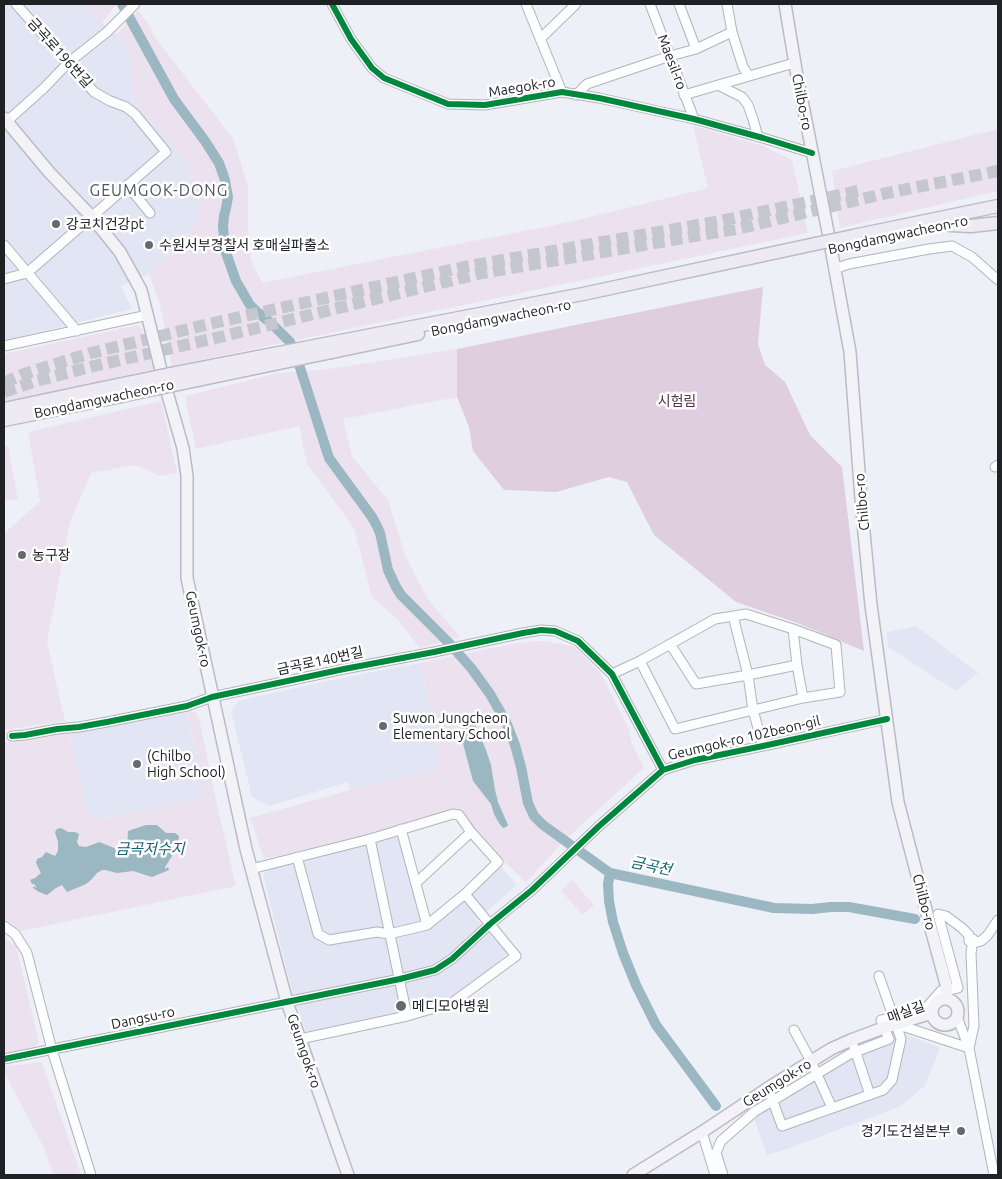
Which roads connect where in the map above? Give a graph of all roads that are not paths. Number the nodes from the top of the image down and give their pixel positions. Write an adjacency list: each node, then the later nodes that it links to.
1 (16, 4): 14 (street, 금곡로196번길)
2 (135, 4): 14 (street)
3 (334, 4): 18 (street, Maegok-ro)
4 (526, 4): 11 (street)
5 (576, 4): 11 (street)
6 (650, 4): 13 (street, Maesil-ro)
7 (680, 4): 12 (street)
8 (727, 4): 10 (street)
9 (785, 4): 15 (main road, Chilbo-ro)
10 (732, 32): 12 (street); 16 (street)
11 (540, 38): 18 (street)
12 (696, 49): 13 (street)
13 (670, 56): 19 (street, Maesil-ro); 20 (street)
14 (68, 63): 22 (street); 25 (street, 금곡로196번길)
15 (794, 63): 16 (street); 24 (main road, Chilbo-ro)
16 (749, 76): 17 (street)
17 (718, 85): 19 (street); 23 (street)
18 (562, 92): 20 (street, Maegok-ro)
19 (684, 94): 21 (street, Maesil-ro)
20 (576, 95): 21 (street, Maegok-ro)
21 (694, 119): 23 (street, Maegok-ro)
22 (5, 121): 30 (main road, Geumgok-ro)
23 (758, 137): 24 (street, Maegok-ro)
24 (812, 153): 34 (main road, Chilbo-ro)
25 (128, 185): 28 (street); 30 (street, 금곡로196번길)
26 (998, 200): 31 (highway)
27 (998, 206): 31 (highway, Bongdamgwacheon-ro)
28 (150, 213)
29 (998, 214): 31 (highway, Bongdamgwacheon-ro)
30 (91, 216): 35 (street, 금곡로196번길); 38 (main road, Geumgok-ro)
31 (950, 221): 32 (highway); 41 (highway, Bongdamgwacheon-ro, bridge)
32 (998, 223)
33 (4, 245): 35 (street)
34 (834, 269): 37 (street); 54 (main road, Chilbo-ro)
35 (27, 273): 36 (street); 39 (street)
36 (4, 279)
37 (998, 280)
38 (148, 314): 39 (street); 51 (main road, Geumgok-ro)
39 (77, 331): 40 (street)
40 (4, 346)
41 (100, 395): 42 (highway, Bongdamgwacheon-ro); 43 (highway, Bongdamgwacheon-ro)
42 (4, 408)
43 (4, 420)
44 (733, 616): 45 (street); 46 (street); 50 (street)
45 (793, 629): 48 (street); 52 (street)
46 (670, 644): 47 (street); 50 (street)
47 (640, 661): 49 (street); 53 (street)
48 (797, 665): 50 (street); 52 (street)
49 (612, 674): 51 (street, 금곡로140번길); 57 (street)
50 (748, 675): 53 (street)
51 (212, 697): 55 (street, 금곡로140번길); 62 (main road, Geumgok-ro)
52 (803, 698): 53 (street)
53 (753, 710): 56 (street)
54 (887, 720): 56 (street, Geumgok-ro 102beon-gil); 65 (main road, Chilbo-ro)
55 (12, 736)
56 (763, 746): 57 (street, Geumgok-ro 102beon-gil)
57 (663, 770): 67 (street, Geumgok-ro 102beon-gil)
58 (401, 829): 59 (street); 60 (street); 63 (street)
59 (471, 832): 63 (street); 64 (street)
60 (370, 840): 61 (street); 70 (street)
61 (297, 857): 62 (street); 70 (street)
62 (251, 868): 75 (main road, Geumgok-ro)
63 (416, 883): 68 (street)
64 (465, 894): 67 (street); 68 (street)
65 (926, 912): 71 (street); 74 (main road, Chilbo-ro)
66 (998, 919): 71 (street)
67 (490, 924): 73 (street); 77 (street)
68 (427, 925): 70 (street)
69 (4, 926): 84 (street)
70 (389, 934): 73 (street)
71 (973, 941): 74 (street, 매실길); 83 (street)
72 (878, 976): 79 (street)
73 (400, 979): 75 (street); 77 (street)
74 (947, 995): 76 (main road); 78 (main road); 79 (street, 매실길)
75 (287, 1002): 81 (main road, Geumgok-ro); 84 (street, Dangsu-ro)
76 (932, 1013): 78 (main road); 79 (main road, Geumgok-ro)
77 (407, 1016): 81 (street)
78 (957, 1017): 83 (street)
79 (891, 1022): 82 (main road, Geumgok-ro); 83 (street); 85 (street, 매실길); 90 (street)
80 (794, 1030): 87 (street)
81 (300, 1040): 95 (main road, Geumgok-ro)
82 (851, 1040): 85 (street); 87 (main road, Geumgok-ro)
83 (969, 1048): 99 (street)
84 (52, 1050): 86 (street, Dangsu-ro); 94 (street)
85 (855, 1052): 88 (street, 매실길); 90 (street)
86 (4, 1059)
87 (811, 1061): 88 (street); 89 (main road, Geumgok-ro)
88 (817, 1074): 91 (street, 매실길); 92 (street)
89 (768, 1088): 91 (street); 93 (main road, Geumgok-ro)
90 (870, 1095): 92 (street)
91 (773, 1101): 92 (street); 98 (street, 매실길)
92 (832, 1108)
93 (702, 1132): 96 (main road, Geumgok-ro); 97 (street)
94 (90, 1175)
95 (348, 1175)
96 (633, 1175)
97 (714, 1175)
98 (723, 1175)
99 (994, 1175)

